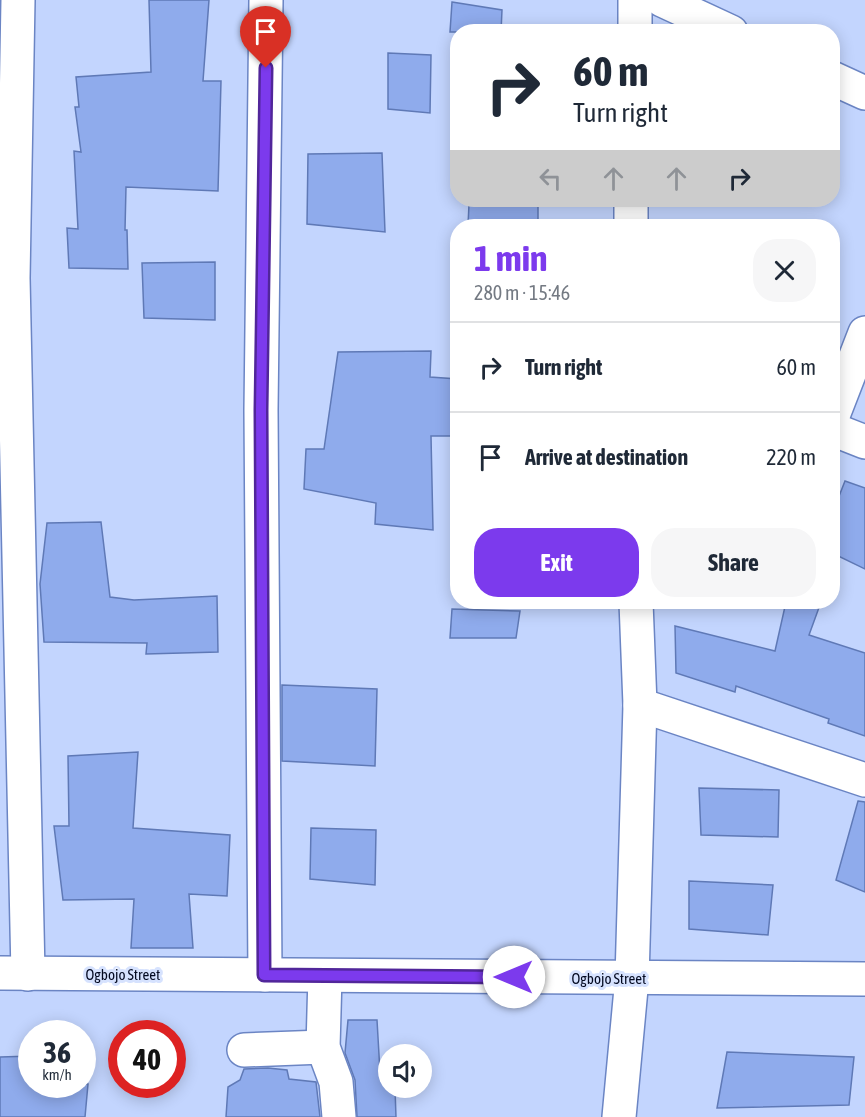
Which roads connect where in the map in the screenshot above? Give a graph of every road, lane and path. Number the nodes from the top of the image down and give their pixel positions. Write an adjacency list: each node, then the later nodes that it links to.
1 (18, 0): 16 (street)
2 (267, 0): 17 (street)
3 (635, 0): 5 (street)
4 (662, 0): 6 (street)
5 (635, 24)
6 (714, 24)
7 (840, 82): 8 (street)
8 (865, 93)
9 (865, 333): 10 (street)
10 (840, 397)
11 (840, 432): 12 (street)
12 (865, 442)
13 (636, 609): 14 (street)
14 (640, 705): 15 (street); 19 (street)
15 (865, 780)
16 (14, 974): 17 (street, Ogbojo Street)
17 (264, 975): 18 (street, Ogbojo Street)
18 (325, 976): 19 (street, Ogbojo Street); 21 (street)
19 (632, 978): 20 (street, Ogbojo Street); 24 (street)
20 (865, 979)
21 (323, 1047): 22 (street); 23 (street)
22 (244, 1050)
23 (339, 1117)
24 (619, 1117)

